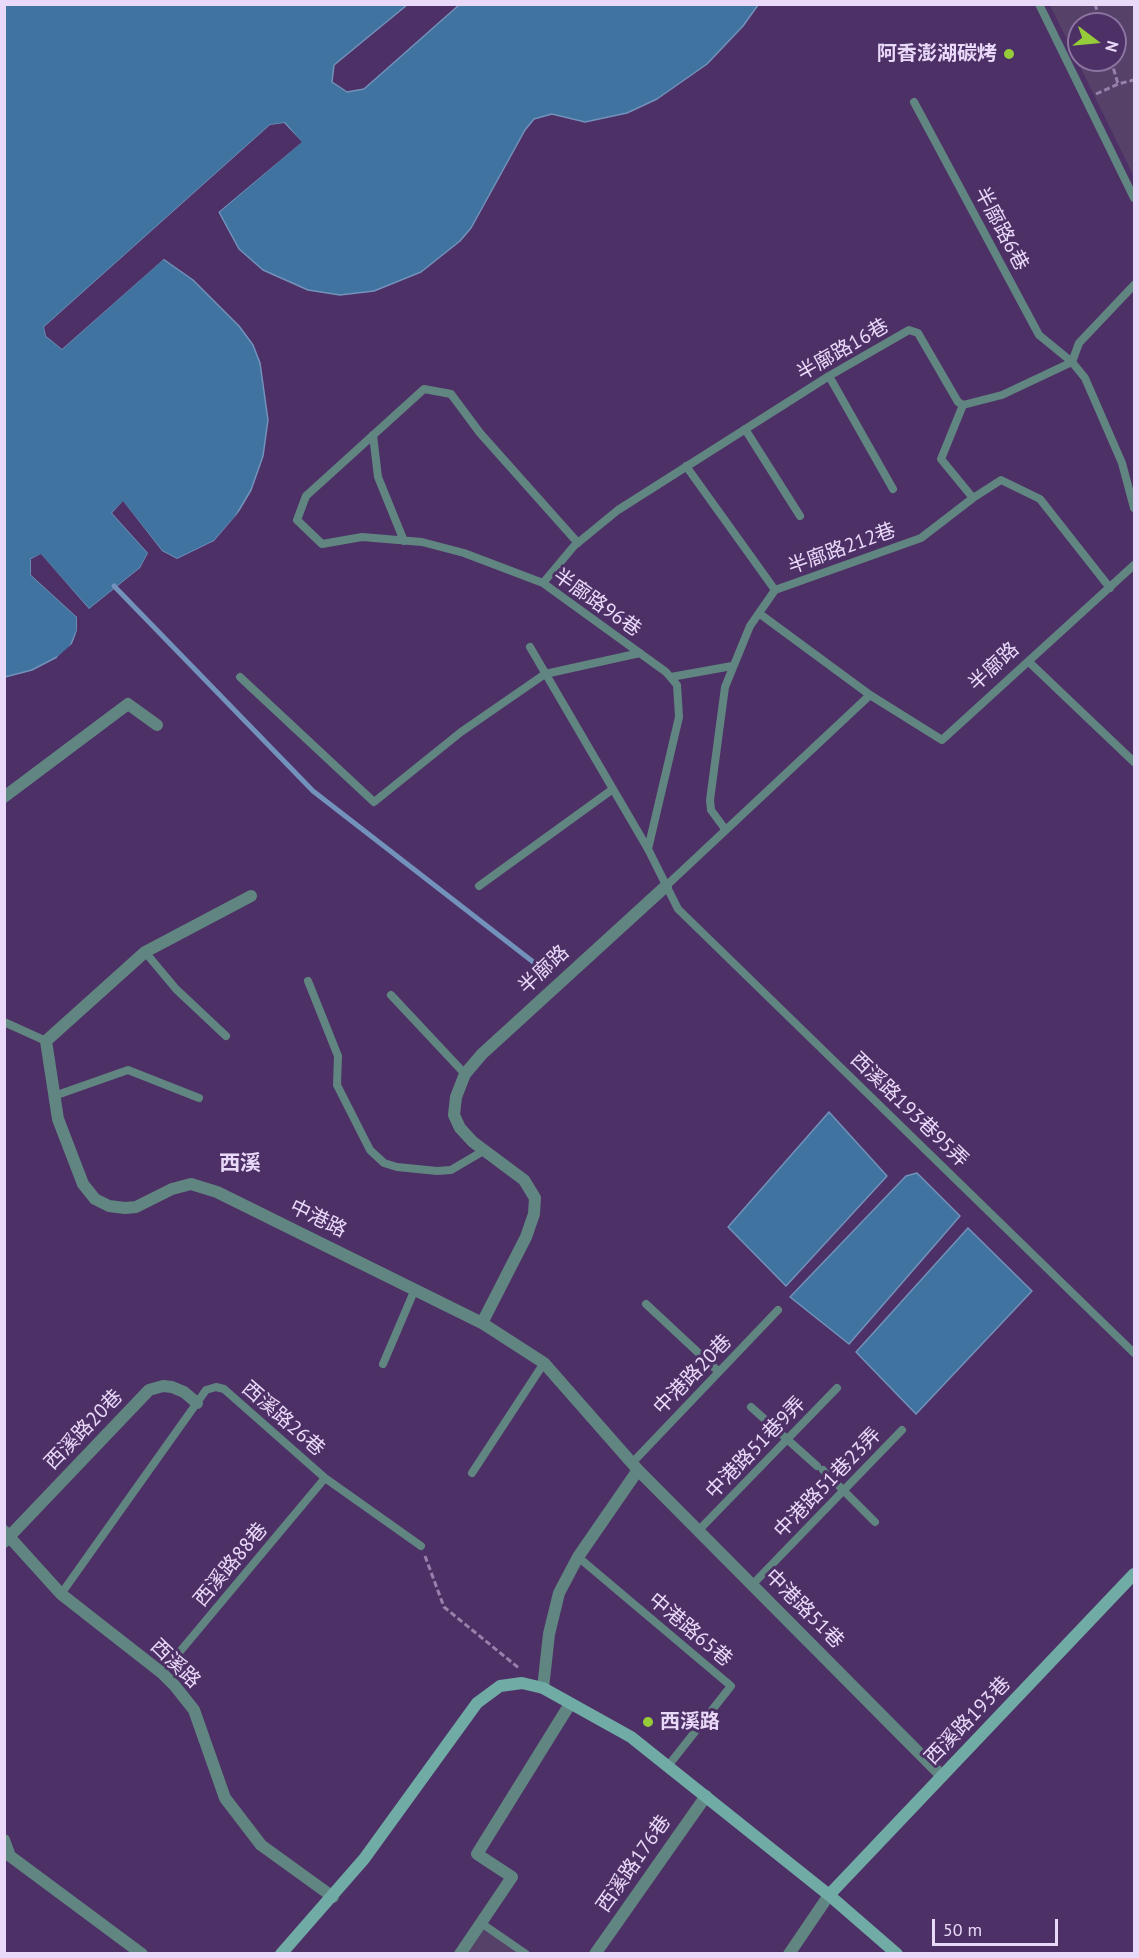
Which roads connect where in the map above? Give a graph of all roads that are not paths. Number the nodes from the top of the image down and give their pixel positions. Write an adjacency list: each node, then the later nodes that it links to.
1 (1039, 4): 3 (lane)
2 (914, 102): 5 (lane, 半廍路6巷)
3 (1134, 198)
4 (1134, 285): 5 (lane)
5 (1072, 362): 7 (lane); 13 (lane)
6 (829, 376): 7 (lane, 半廍路16巷); 8 (lane, 半廍路16巷); 11 (lane)
7 (963, 405): 12 (lane)
8 (745, 429): 10 (lane, 半廍路16巷); 14 (lane)
9 (373, 435): 15 (lane); 15 (lane, 半廍路96巷); 16 (lane)
10 (686, 466): 16 (lane, 半廍路16巷); 20 (lane)
11 (892, 489)
12 (973, 498): 19 (lane, 半廍路212巷); 20 (lane, 半廍路212巷)
13 (1134, 508)
14 (800, 516)
15 (404, 541): 18 (lane, 半廍路96巷)
16 (578, 543): 18 (lane, 半廍路16巷)
17 (1134, 565): 19 (lane, 半廍路)
18 (543, 583): 23 (lane, 半廍路96巷)
19 (1110, 588): 24 (lane, 半廍路)
20 (775, 590): 21 (lane, 半廍路212巷)
21 (760, 614): 25 (lane, 半廍路212巷); 29 (lane, 半廍路)
22 (530, 647): 26 (lane)
23 (640, 653): 26 (lane); 28 (lane, 半廍路96巷)
24 (1029, 662): 29 (lane, 半廍路); 31 (lane)
25 (732, 666): 28 (lane); 34 (lane, 半廍路212巷)
26 (545, 674): 27 (lane); 32 (lane)
27 (240, 677)
28 (670, 677): 35 (lane)
29 (870, 695): 34 (lane, 半廍路)
30 (157, 725): 33 (street)
31 (1134, 762)
32 (613, 789): 35 (lane); 36 (lane)
33 (4, 797)
34 (725, 829): 37 (lane, 半廍路)
35 (648, 849): 37 (lane)
36 (479, 886)
37 (666, 886): 45 (street, 半廍路); 53 (lane, 西溪路193巷95弄)
38 (251, 896): 39 (street)
39 (145, 952): 43 (lane); 44 (street)
40 (308, 981): 48 (lane)
41 (391, 995): 45 (lane)
42 (4, 1022): 44 (lane)
43 (226, 1036)
44 (46, 1041): 46 (street, 中港路)
45 (465, 1074): 48 (street, 半廍路)
46 (54, 1096): 47 (lane); 49 (street, 中港路)
47 (200, 1098)
48 (485, 1150): 52 (street, 半廍路)
49 (415, 1290): 52 (street, 中港路); 55 (lane)
50 (646, 1304): 56 (lane)
51 (778, 1310): 56 (lane, 中港路20巷)
52 (482, 1323): 54 (street, 中港路)
53 (1134, 1353)
54 (544, 1363): 62 (street, 中港路); 63 (lane)
55 (383, 1364)
56 (719, 1372): 62 (lane, 中港路20巷)
57 (837, 1388): 61 (lane, 中港路51巷9弄)
58 (197, 1403): 64 (lane, 西溪路26巷); 68 (street, 西溪路20巷); 73 (lane, 西溪路26巷)
59 (751, 1407): 61 (lane)
60 (902, 1430): 65 (lane, 中港路51巷23弄)
61 (787, 1439): 65 (lane); 67 (lane, 中港路51巷9弄)
62 (635, 1467): 67 (street, 中港路51巷); 70 (street)
63 (472, 1473)
64 (325, 1478): 69 (lane, 西溪路26巷); 74 (lane, 西溪路88巷)
65 (843, 1491): 66 (lane); 72 (lane, 中港路51巷23弄)
66 (875, 1522)
67 (698, 1531): 72 (street, 中港路51巷)
68 (6, 1536): 73 (street, 西溪路)
69 (421, 1546)
70 (578, 1557): 75 (street); 77 (lane, 中港路65巷)
71 (1134, 1574): 78 (street, 西溪路193巷)
72 (752, 1585): 78 (street, 中港路51巷)
73 (61, 1594): 74 (street, 西溪路)
74 (162, 1673): 82 (street, 西溪路)
75 (543, 1688): 76 (street); 82 (street)
76 (570, 1704): 77 (street); 83 (street)
77 (668, 1766): 79 (street)
78 (942, 1776): 81 (street, 西溪路193巷)
79 (706, 1796): 81 (street); 88 (street, 西溪路176巷)
80 (4, 1840): 84 (street)
81 (829, 1895): 89 (street); 90 (street)
82 (333, 1898): 85 (street)
83 (481, 1923): 86 (street); 87 (lane)
84 (142, 1953)
85 (281, 1953)
86 (460, 1953)
87 (526, 1953)
88 (595, 1953)
89 (789, 1953)
90 (897, 1953)

